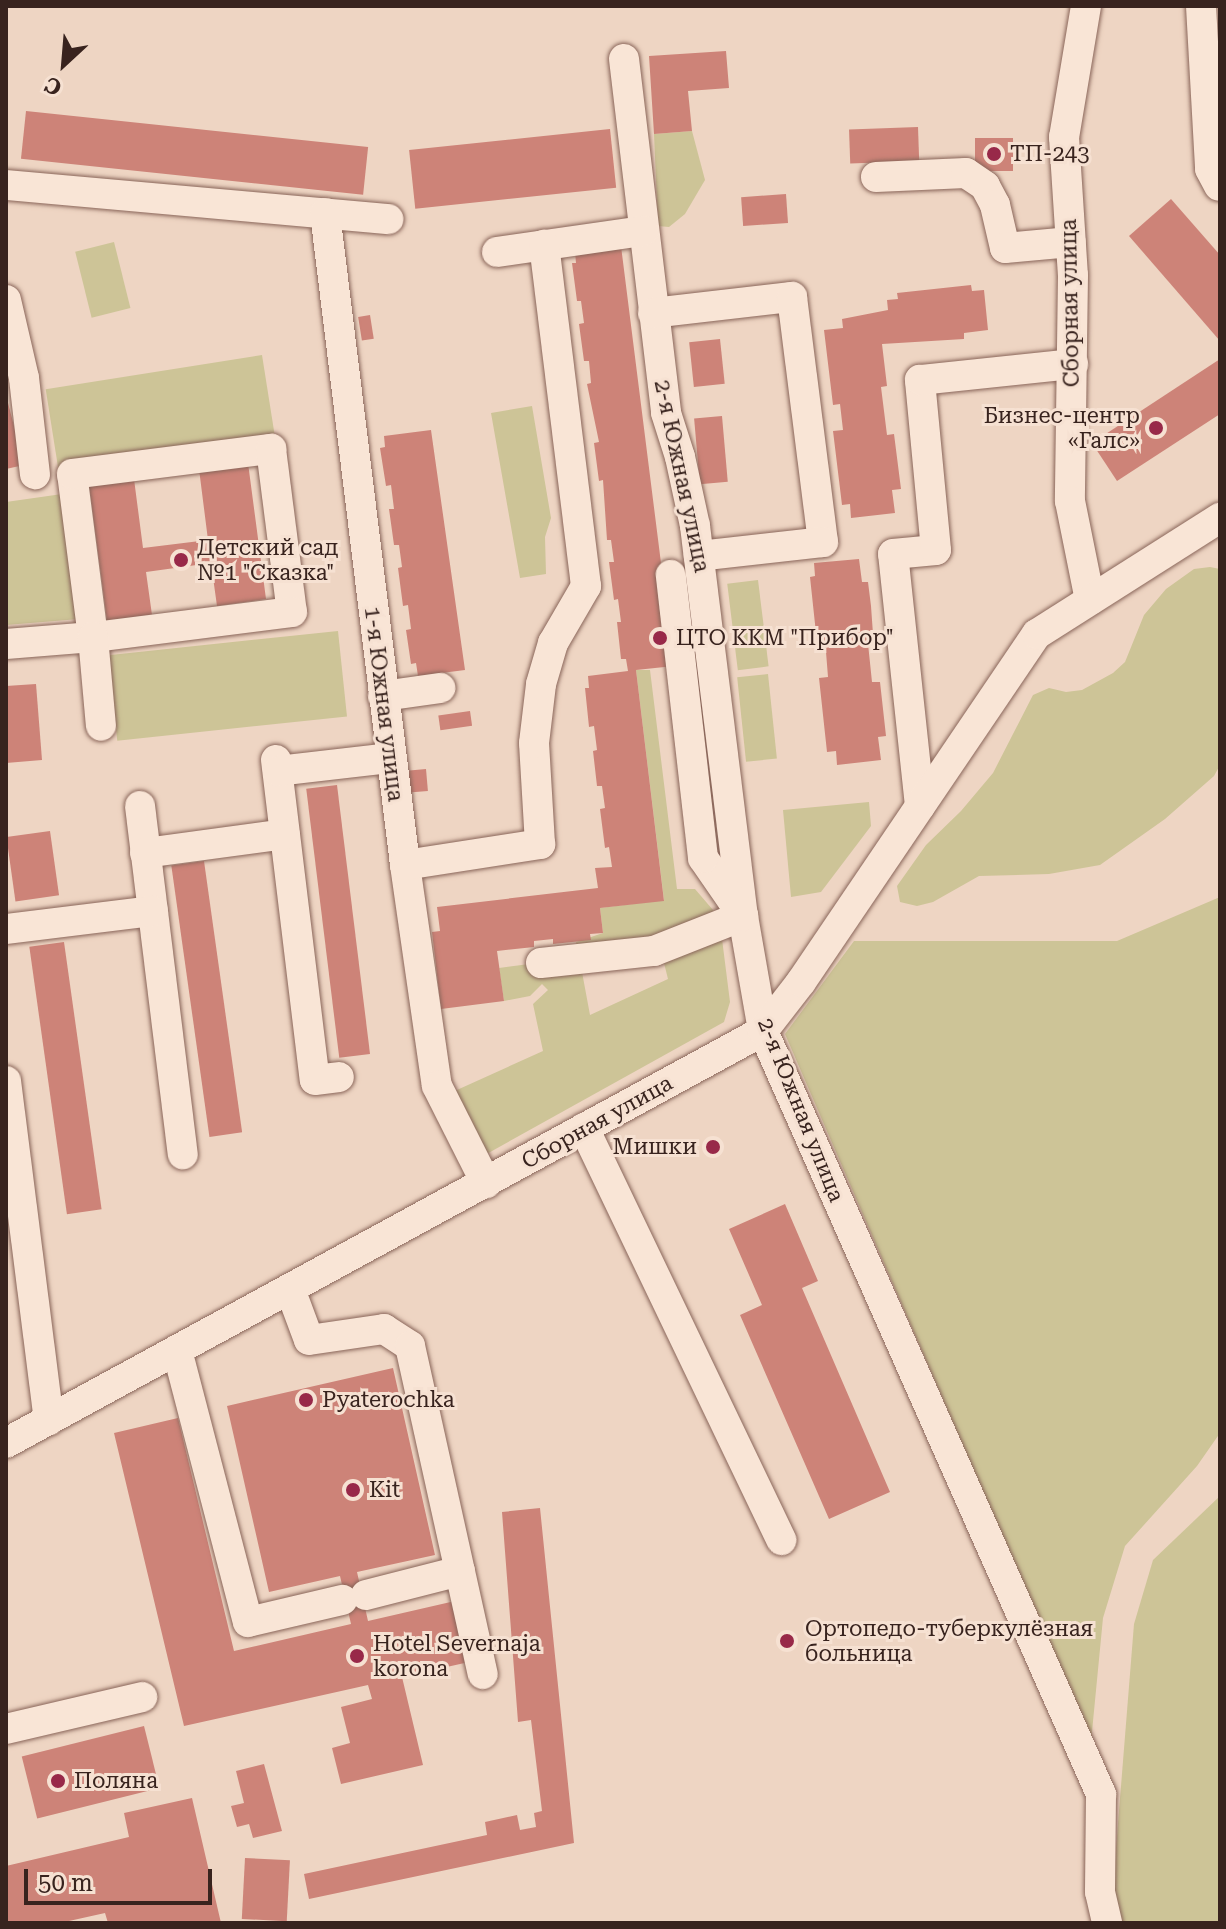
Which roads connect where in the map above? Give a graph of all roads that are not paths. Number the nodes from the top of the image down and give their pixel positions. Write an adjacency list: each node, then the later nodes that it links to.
1 (1086, 6): 10 (street, Сборная улица)
2 (1201, 6): 6 (street)
3 (624, 59): 9 (street, 2-я Южная улица)
4 (876, 177): 10 (street)
5 (6, 185): 7 (street)
6 (1219, 186)
7 (325, 213): 8 (street); 24 (street, 1-я Южная улица)
8 (388, 219)
9 (643, 231): 11 (street); 14 (street, 2-я Южная улица)
10 (1071, 242): 15 (street, Сборная улица)
11 (544, 245): 12 (street); 31 (street)
12 (497, 252)
13 (7, 308): 16 (street)
14 (653, 313): 18 (street, 2-я Южная улица); 18 (street)
15 (1073, 364): 20 (street, Сборная улица); 28 (street)
16 (35, 474)
17 (1220, 518): 20 (street)
18 (699, 556): 33 (street, 2-я Южная улица)
19 (671, 575): 33 (street)
20 (1090, 600): 28 (street, Сборная улица)
21 (93, 637): 21 (street); 22 (street); 25 (street)
22 (6, 644)
23 (440, 688): 24 (street)
24 (383, 696): 26 (street, 1-я Южная улица)
25 (101, 726)
26 (391, 758): 29 (street); 31 (street, 1-я Южная улица)
27 (140, 806): 30 (street)
28 (920, 806): 36 (street, Сборная улица)
29 (285, 834): 30 (street); 37 (street)
30 (145, 853): 32 (street)
31 (405, 865): 41 (street, 1-я Южная улица)
32 (153, 911): 34 (street); 40 (street)
33 (743, 916): 35 (street); 36 (street, 2-я Южная улица)
34 (6, 929)
35 (541, 963)
36 (763, 1031): 39 (street, Сборная улица); 51 (street, 2-я Южная улица)
37 (339, 1077)
38 (7, 1091): 44 (street)
39 (584, 1128): 41 (street, Сборная улица); 46 (street)
40 (183, 1154)
41 (486, 1183): 42 (street, Сборная улица)
42 (290, 1289): 43 (street, Сборная улица); 47 (street)
43 (177, 1350): 44 (street, Сборная улица); 47 (street)
44 (49, 1420): 45 (street, Сборная улица)
45 (6, 1443)
46 (781, 1540)
47 (460, 1571): 48 (street)
48 (483, 1674)
49 (142, 1697): 50 (street)
50 (6, 1729)
51 (1107, 1923)

